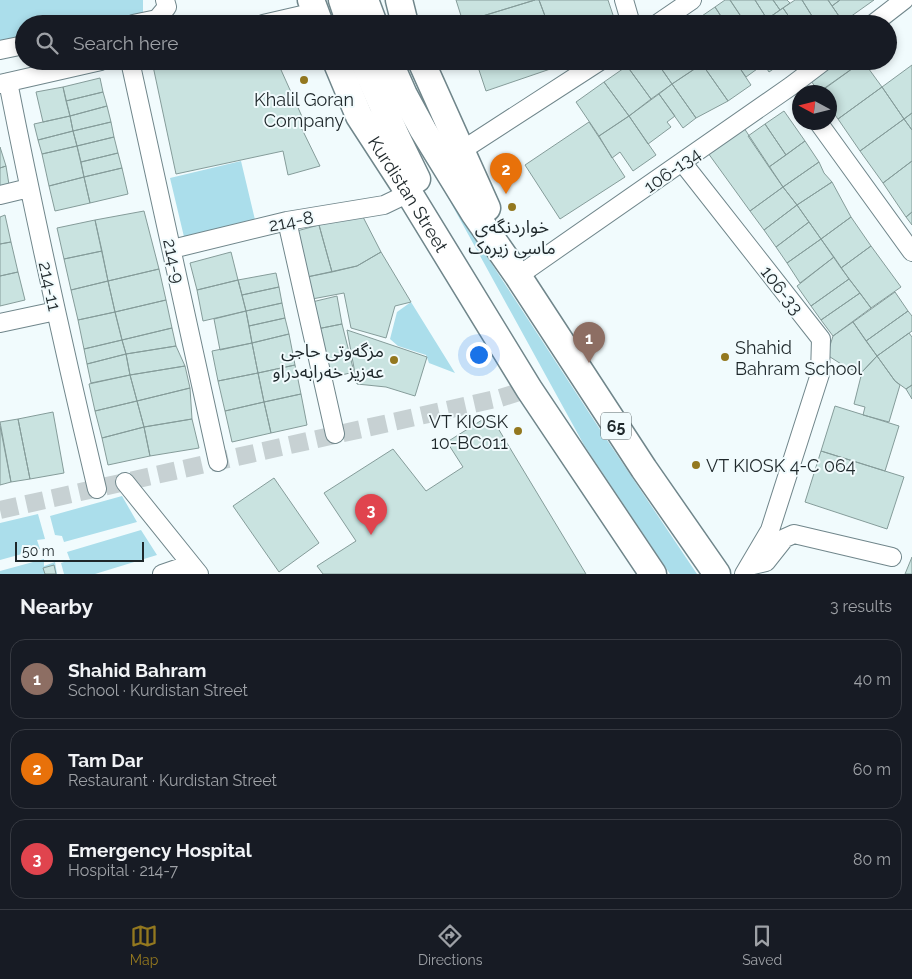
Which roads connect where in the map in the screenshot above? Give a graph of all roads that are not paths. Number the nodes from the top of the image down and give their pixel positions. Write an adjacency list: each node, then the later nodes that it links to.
1 (165, 0): 10 (street)
2 (342, 0): 12 (highway)
3 (365, 0): 13 (highway)
4 (398, 0): 14 (highway)
5 (624, 0): 15 (street)
6 (692, 0): 16 (street)
7 (904, 0): 8 (street); 17 (street)
8 (912, 11)
9 (315, 12): 11 (street)
10 (161, 15)
11 (302, 15)
12 (347, 15)
13 (371, 15)
14 (402, 15)
15 (628, 15)
16 (670, 15)
17 (885, 15)
18 (15, 47): 19 (street)
19 (0, 50)
20 (61, 70): 28 (street)
21 (132, 70): 38 (street, 214-9)
22 (340, 70): 35 (highway, Kurdistan Street)
23 (368, 70): 43 (highway, Kurdistan Street)
24 (393, 70): 40 (highway, 65)
25 (425, 70): 32 (highway, 65)
26 (586, 70): 32 (street)
27 (816, 70): 29 (street, 106-134)
28 (4, 83): 34 (street, 214-11)
29 (802, 85)
30 (792, 94): 33 (street, 106-134)
31 (824, 130): 39 (street)
32 (461, 151): 40 (highway, 65)
33 (682, 162): 40 (street, 106-134); 50 (street, 106-33)
34 (29, 188): 36 (street); 41 (street, 214-11)
35 (409, 193): 37 (street, 214-8); 43 (highway, Kurdistan Street)
36 (0, 196)
37 (287, 221): 38 (street, 214-8); 44 (street)
38 (172, 249): 45 (street, 214-9)
39 (912, 252)
40 (518, 276): 53 (highway, 65)
41 (56, 312): 42 (street); 47 (street, 214-11)
42 (0, 323)
43 (489, 325): 52 (highway, Kurdistan Street)
44 (335, 434)
45 (218, 462)
46 (126, 482): 49 (street)
47 (97, 489)
48 (892, 557): 50 (street)
49 (195, 569): 51 (street)
50 (747, 570)
51 (162, 574)
52 (653, 574)
53 (717, 574)

